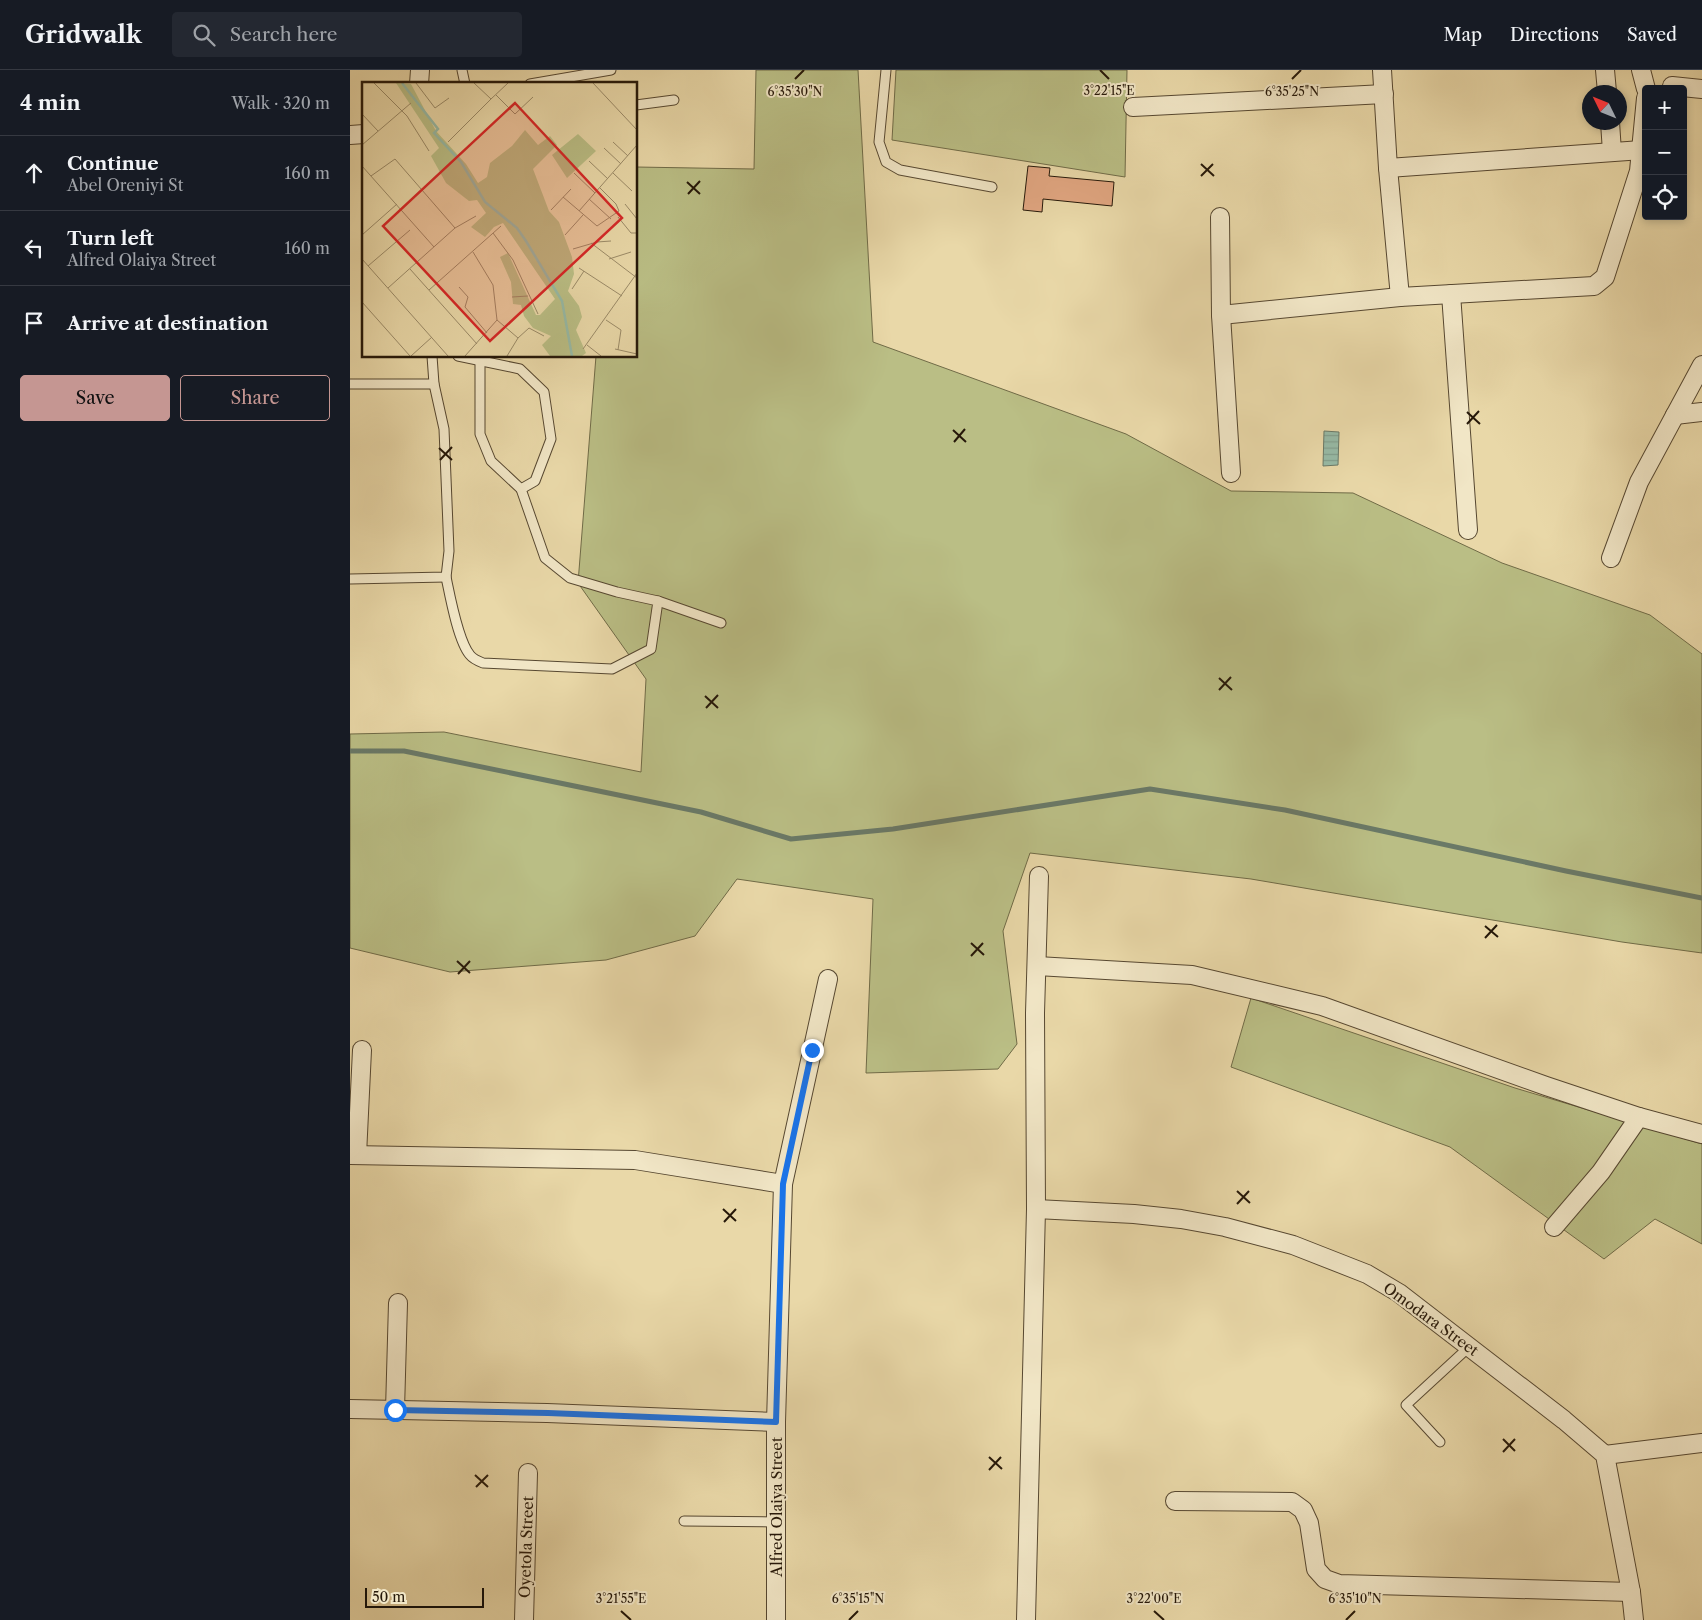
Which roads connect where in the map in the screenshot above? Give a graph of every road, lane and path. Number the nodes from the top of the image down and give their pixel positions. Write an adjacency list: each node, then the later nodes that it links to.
1 (611, 70): 6 (lane)
2 (886, 70): 19 (lane)
3 (1382, 70): 11 (street)
4 (1605, 70): 7 (street)
5 (1641, 70): 8 (street)
6 (542, 82)
7 (1606, 85)
8 (1645, 85)
9 (1687, 88): 10 (street)
10 (1702, 89)
11 (1384, 94): 14 (street); 18 (street)
12 (674, 100): 13 (lane)
13 (638, 105)
14 (1133, 107)
15 (1611, 130): 17 (street)
16 (1642, 150): 17 (street); 21 (street)
17 (1612, 152): 18 (street)
18 (1388, 168): 22 (street)
19 (992, 188)
20 (1220, 216): 23 (street)
21 (1451, 294): 22 (street); 34 (street)
22 (1400, 297): 23 (street)
23 (1221, 315): 32 (street)
24 (432, 358): 29 (lane)
25 (467, 358): 26 (lane)
26 (480, 361): 33 (lane); 33 (lane)
27 (1702, 365): 31 (street)
28 (350, 384): 29 (lane)
29 (434, 384): 36 (lane)
30 (1702, 412): 31 (street)
31 (1675, 415): 35 (street)
32 (1231, 473)
33 (521, 489): 38 (lane)
34 (1468, 530)
35 (1611, 558)
36 (446, 577): 37 (lane); 38 (lane)
37 (350, 579)
38 (658, 601): 39 (lane)
39 (721, 623)
40 (1039, 876): 41 (street)
41 (1037, 966): 44 (street); 48 (street)
42 (828, 979): 47 (street, Alfred Olaiya Street)
43 (362, 1050): 46 (street)
44 (1639, 1117): 45 (street); 49 (street)
45 (1702, 1134)
46 (354, 1155): 47 (street)
47 (783, 1184): 54 (street, Alfred Olaiya Street)
48 (1036, 1210): 51 (street, Omodara Street); 65 (street)
49 (1554, 1228)
50 (398, 1302): 53 (street)
51 (1469, 1347): 55 (lane); 57 (street, Omodara Street)
52 (350, 1409): 53 (street)
53 (395, 1410): 54 (street)
54 (776, 1422): 61 (street, Alfred Olaiya Street)
55 (1440, 1442)
56 (1702, 1443): 57 (street)
57 (1605, 1455): 62 (street)
58 (528, 1474): 63 (street, Oyetola Street)
59 (1175, 1501): 62 (street)
60 (684, 1521): 61 (lane)
61 (776, 1522): 64 (street, Alfred Olaiya Street)
62 (1631, 1592): 66 (street)
63 (524, 1620)
64 (776, 1620)
65 (1026, 1620)
66 (1634, 1620)

